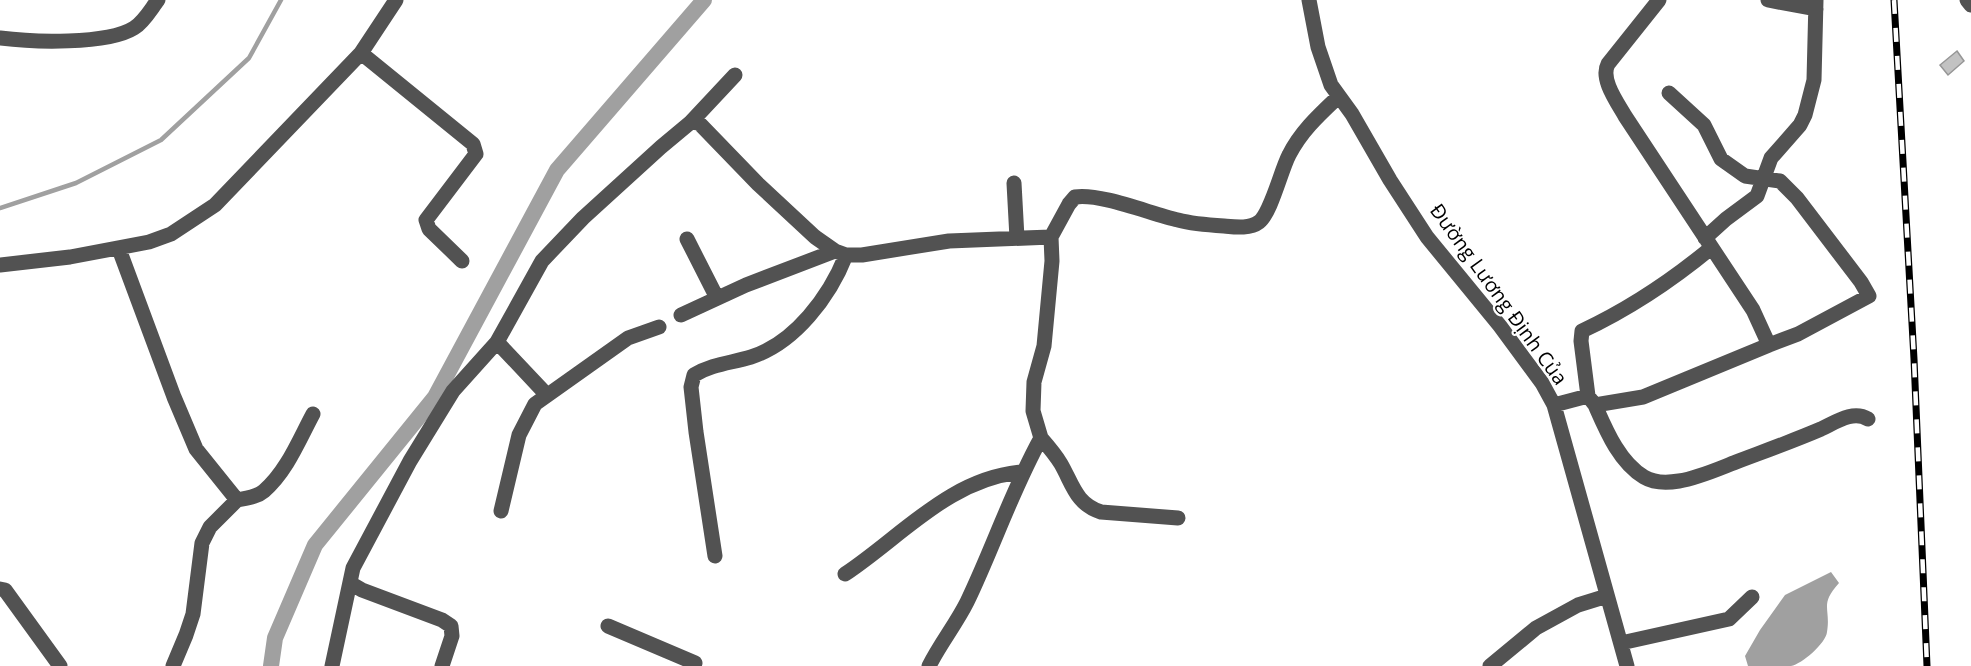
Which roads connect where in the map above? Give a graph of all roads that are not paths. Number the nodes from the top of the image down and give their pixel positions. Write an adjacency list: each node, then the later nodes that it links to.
1 (158, 0): 9 (street)
2 (396, 0): 10 (street)
3 (1309, 0): 13 (street, Đường Lương Định Của)
4 (1659, 0): 20 (street)
5 (1768, 0): 7 (street)
6 (1967, 0): 8 (street)
7 (1816, 4): 15 (street)
8 (1971, 5)
9 (0, 38)
10 (361, 53): 21 (street); 23 (street)
11 (735, 75): 14 (street)
12 (1669, 93): 15 (street)
13 (1339, 96): 17 (street); 32 (street, Đường Lương Định Của)
14 (691, 122): 22 (street); 28 (street)
15 (1764, 180): 20 (street); 29 (street)
16 (1014, 183): 18 (street)
17 (1051, 237): 18 (street); 35 (street)
18 (1017, 238): 22 (street)
19 (687, 239): 25 (street)
20 (1708, 243): 29 (street); 31 (street)
21 (119, 249): 24 (street); 37 (street)
22 (840, 253): 25 (street); 40 (street)
23 (462, 261)
24 (0, 265)
25 (717, 298): 26 (street)
26 (681, 315)
27 (659, 327): 30 (street)
28 (497, 342): 30 (street); 42 (street)
29 (1769, 345): 31 (street)
30 (546, 394): 38 (street)
31 (1591, 401): 32 (street); 34 (street)
32 (1554, 405): 44 (street, Đường Lương Định Của)
33 (313, 414): 37 (street)
34 (1868, 420)
35 (1041, 438): 36 (street); 39 (street)
36 (1022, 472): 41 (street); 53 (street)
37 (237, 500): 49 (street)
38 (501, 511)
39 (1178, 518)
40 (715, 556)
41 (845, 574)
42 (350, 583): 50 (street); 51 (street)
43 (0, 589): 48 (street)
44 (1607, 596): 47 (street, Đường Lương Định Của); 54 (street)
45 (1752, 597): 47 (street)
46 (608, 626): 52 (street)
47 (1621, 643): 55 (street, Đường Lương Định Của)
48 (60, 666)
49 (173, 666)
50 (332, 666)
51 (442, 666)
52 (694, 666)
53 (929, 666)
54 (1490, 666)
55 (1627, 666)

